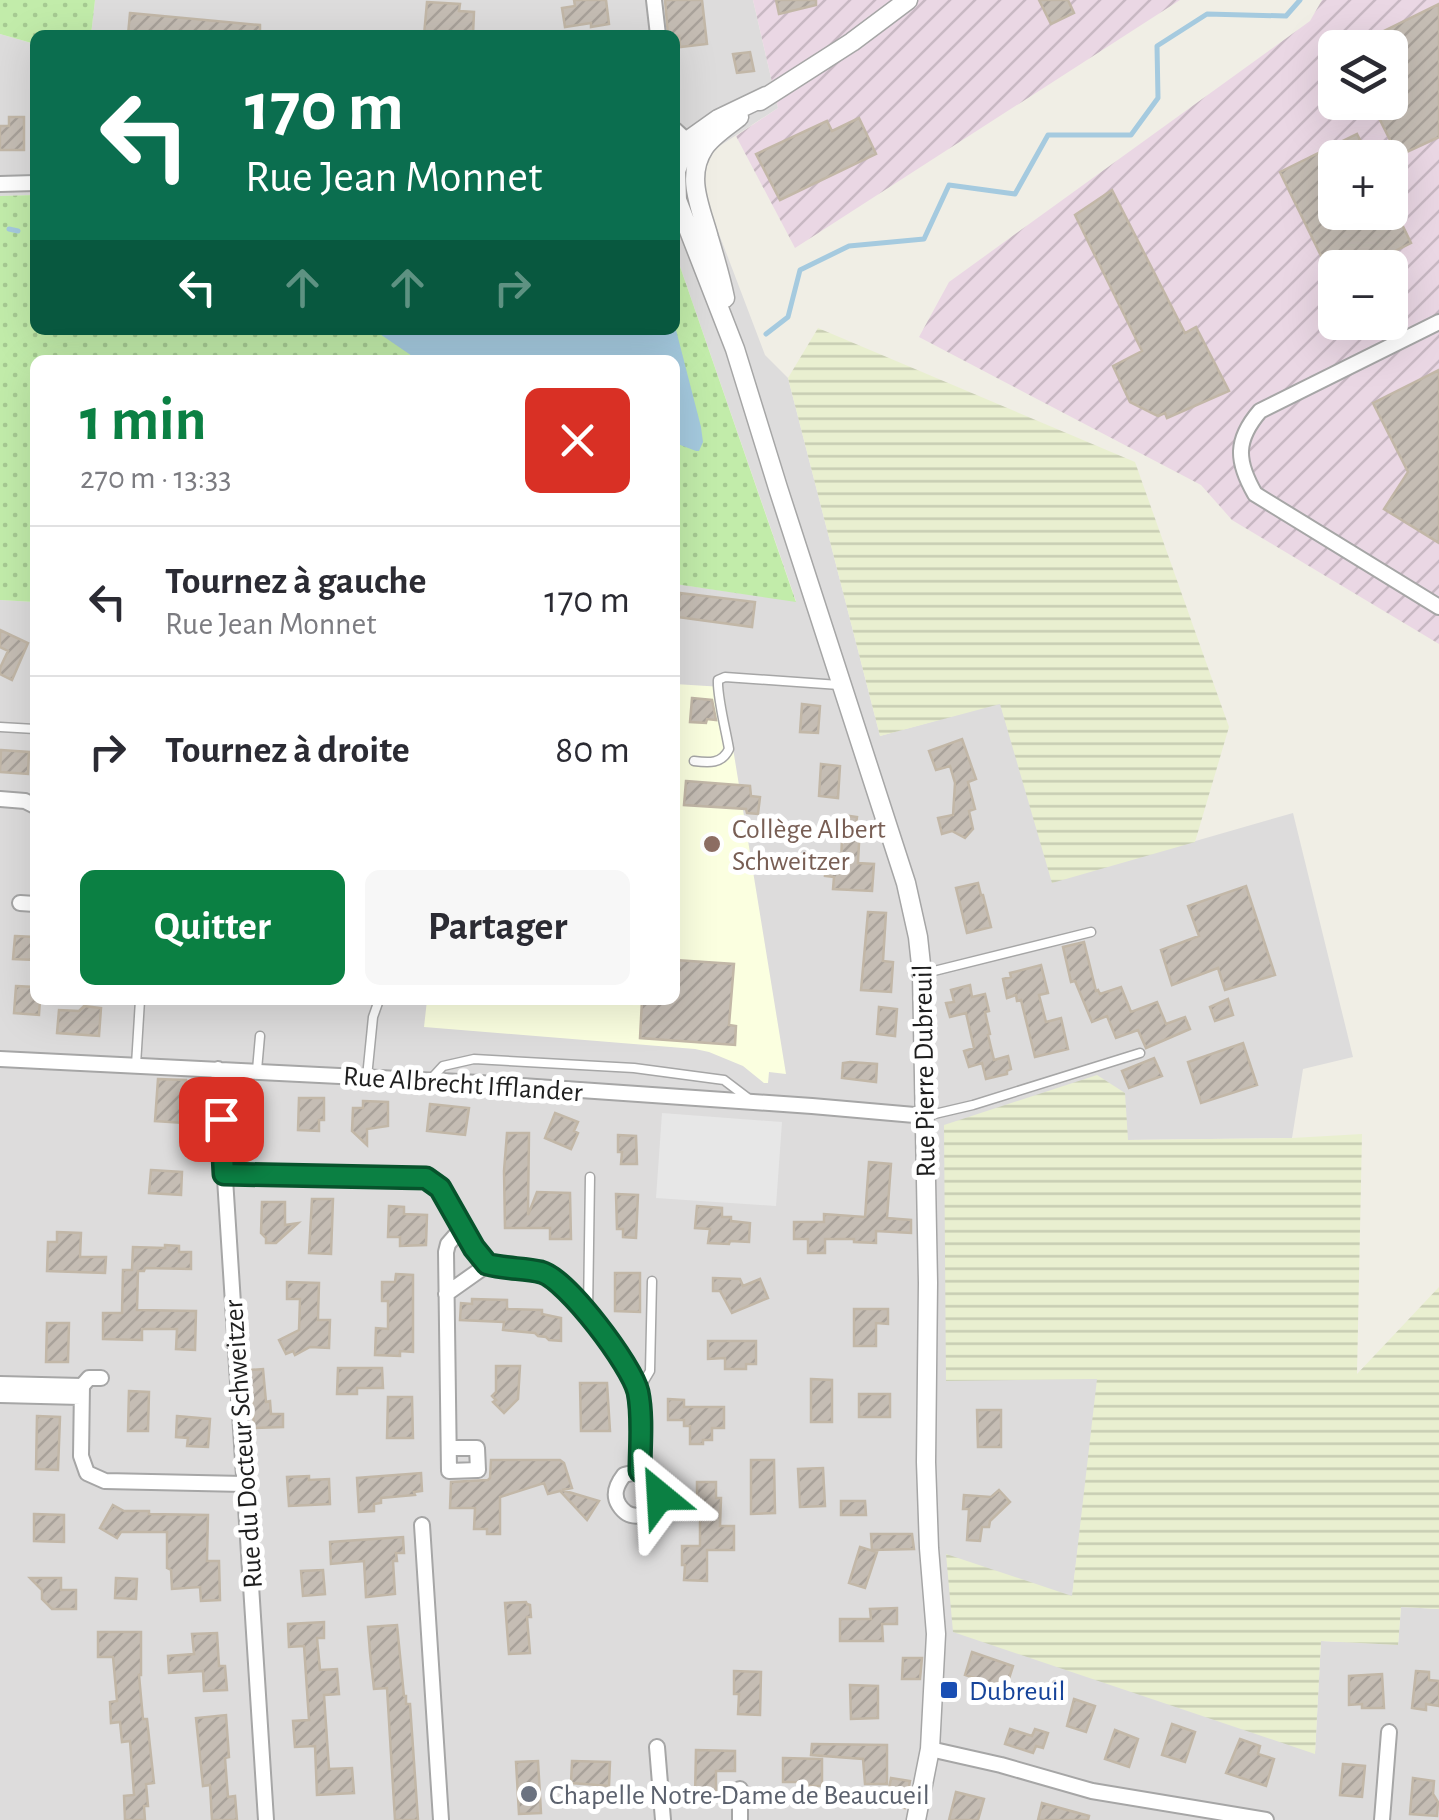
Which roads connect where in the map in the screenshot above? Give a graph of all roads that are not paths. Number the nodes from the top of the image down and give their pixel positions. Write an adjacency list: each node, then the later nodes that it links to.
1 (654, 0): 3 (street)
2 (908, 0): 4 (street)
3 (657, 30)
4 (685, 155): 6 (street, Rue Pierre Dubreuil); 10 (street, Rue Pierre Dubreuil)
5 (30, 183): 7 (street)
6 (680, 183)
7 (0, 184)
8 (680, 208): 10 (street, Rue Pierre Dubreuil)
9 (1439, 322): 11 (street)
10 (735, 349): 12 (street, Rue Pierre Dubreuil)
11 (1439, 606)
12 (843, 686): 15 (lane); 19 (street, Rue Pierre Dubreuil)
13 (0, 727): 14 (lane)
14 (30, 729)
15 (694, 761)
16 (0, 800): 17 (street)
17 (30, 804)
18 (1091, 932): 19 (lane)
19 (922, 974): 31 (street, Rue Pierre Dubreuil)
20 (140, 1005): 25 (lane)
21 (377, 1005): 28 (lane)
22 (260, 1036): 27 (lane)
23 (1140, 1053): 31 (lane)
24 (0, 1058): 25 (street, Rue Albrecht Ifflander)
25 (136, 1065): 26 (street, Rue Albrecht Ifflander)
26 (218, 1068): 27 (street, Rue Albrecht Ifflander); 32 (street, Rue du Docteur Schweitzer)
27 (258, 1070): 28 (street, Rue Albrecht Ifflander)
28 (367, 1077): 29 (street, Rue Albrecht Ifflander)
29 (429, 1081): 30 (street, Rue Albrecht Ifflander); 30 (lane)
30 (753, 1101): 31 (street, Rue Albrecht Ifflander)
31 (926, 1116): 51 (street, Rue Pierre Dubreuil)
32 (224, 1174): 34 (street); 47 (street, Rue du Docteur Schweitzer)
33 (590, 1177): 38 (lane)
34 (462, 1228): 35 (street); 37 (street)
35 (487, 1264): 37 (street); 38 (street)
36 (652, 1281): 43 (lane)
37 (446, 1294): 45 (street)
38 (588, 1313): 43 (street)
39 (101, 1378): 42 (street)
40 (0, 1384): 41 (street)
41 (23, 1390): 42 (street); 44 (street)
42 (81, 1391): 47 (street)
43 (638, 1391): 46 (street)
44 (0, 1395)
45 (448, 1448)
46 (640, 1471)
47 (244, 1484): 53 (street, Rue du Docteur Schweitzer)
48 (422, 1524): 54 (street)
49 (1389, 1732): 59 (street)
50 (657, 1747): 55 (street)
51 (930, 1749): 57 (street, Rue Pierre Dubreuil); 58 (street)
52 (740, 1789): 56 (street)
53 (266, 1820)
54 (441, 1820)
55 (663, 1820)
56 (740, 1820)
57 (916, 1820)
58 (1266, 1820)
59 (1382, 1820)

